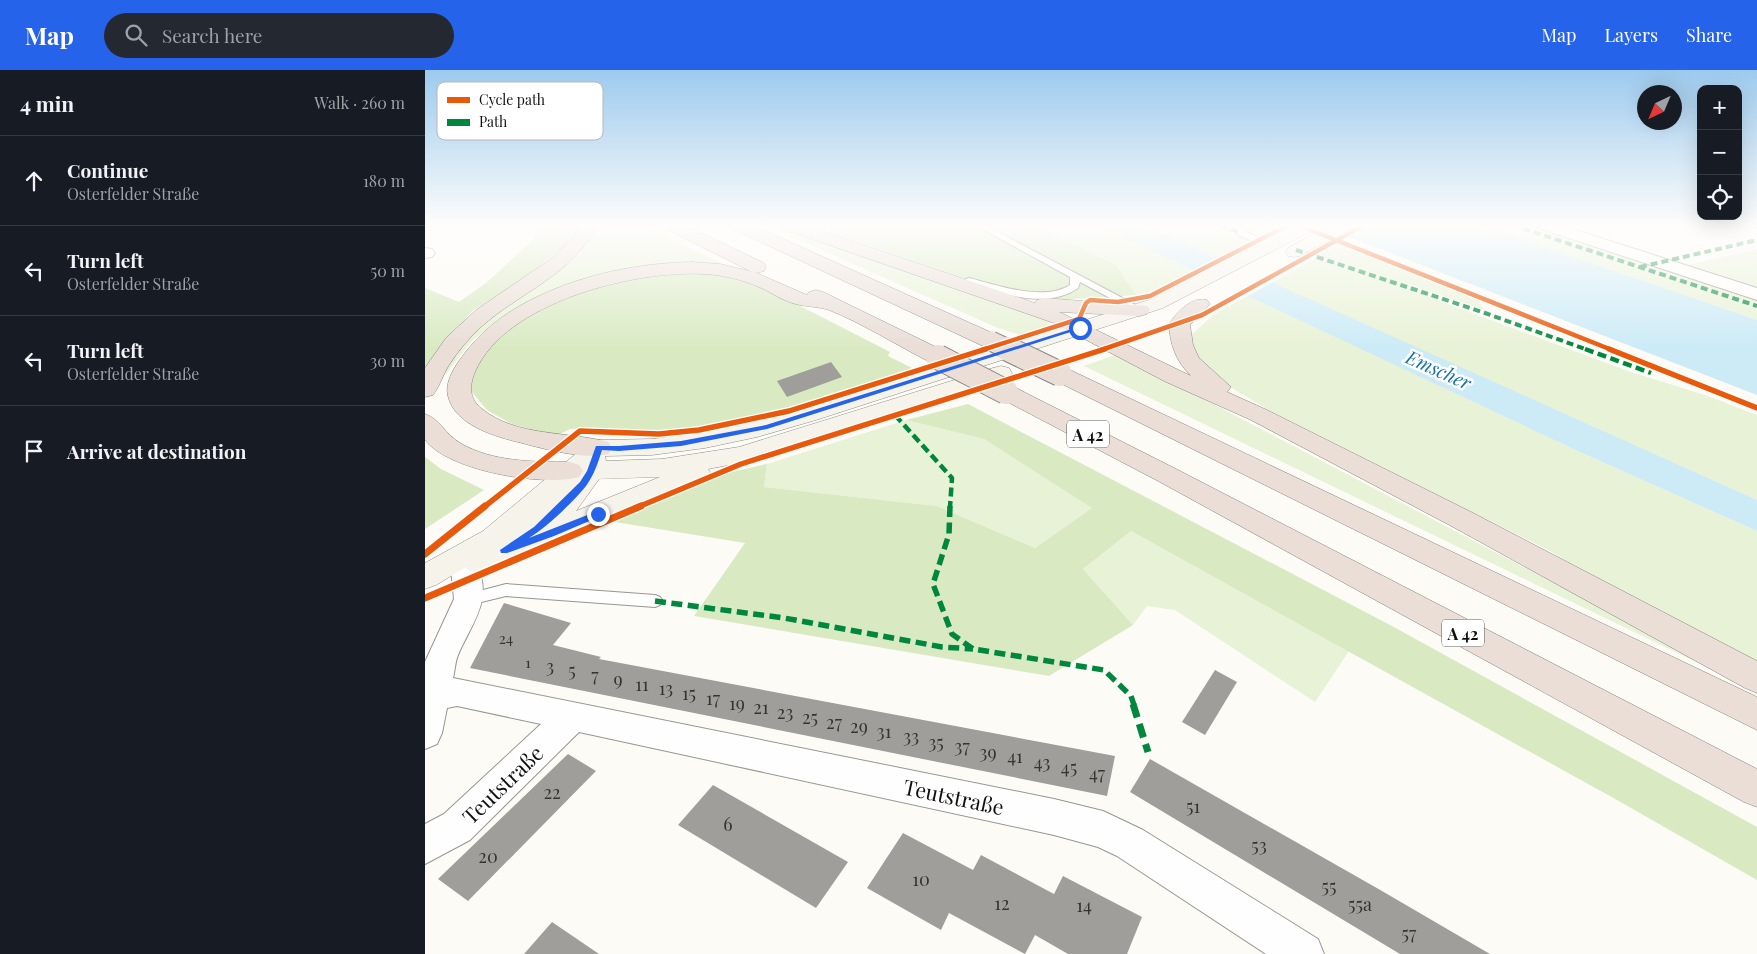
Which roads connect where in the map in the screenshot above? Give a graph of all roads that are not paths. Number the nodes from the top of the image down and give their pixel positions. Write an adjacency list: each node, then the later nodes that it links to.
1 (551, 266): 18 (highway)
2 (756, 266): 14 (highway, A 42)
3 (829, 266): 31 (highway, A 42, bridge)
4 (908, 266): 11 (highway)
5 (927, 266): 10 (lane)
6 (1057, 266): 10 (lane)
7 (1237, 266): 13 (main road)
8 (1268, 266): 13 (main road)
9 (1671, 266): 12 (street)
10 (1075, 276): 15 (lane)
11 (989, 294): 15 (highway); 16 (highway)
12 (1757, 294)
13 (1199, 297): 15 (main road); 17 (main road); 19 (highway)
14 (832, 304): 22 (highway); 34 (highway, A 42, bridge)
15 (1140, 310): 16 (main road)
16 (1080, 328): 17 (highway); 22 (main road)
17 (1104, 341): 19 (highway); 21 (main road)
18 (425, 390)
19 (1259, 415): 29 (highway)
20 (425, 422): 22 (highway)
21 (739, 455): 22 (main road); 23 (main road)
22 (587, 463): 23 (main road); 25 (main road)
23 (504, 550): 24 (main road)
24 (465, 569): 26 (main road); 27 (street)
25 (425, 578)
26 (425, 582)
27 (469, 599): 28 (lane); 30 (street)
28 (655, 601)
29 (1757, 678)
30 (432, 696): 32 (street, Teutstraße); 33 (street)
31 (1757, 714)
32 (573, 716): 35 (street, Teutstraße); 36 (street, Teutstraße)
33 (425, 733)
34 (1757, 789)
35 (425, 845)
36 (1303, 954)

